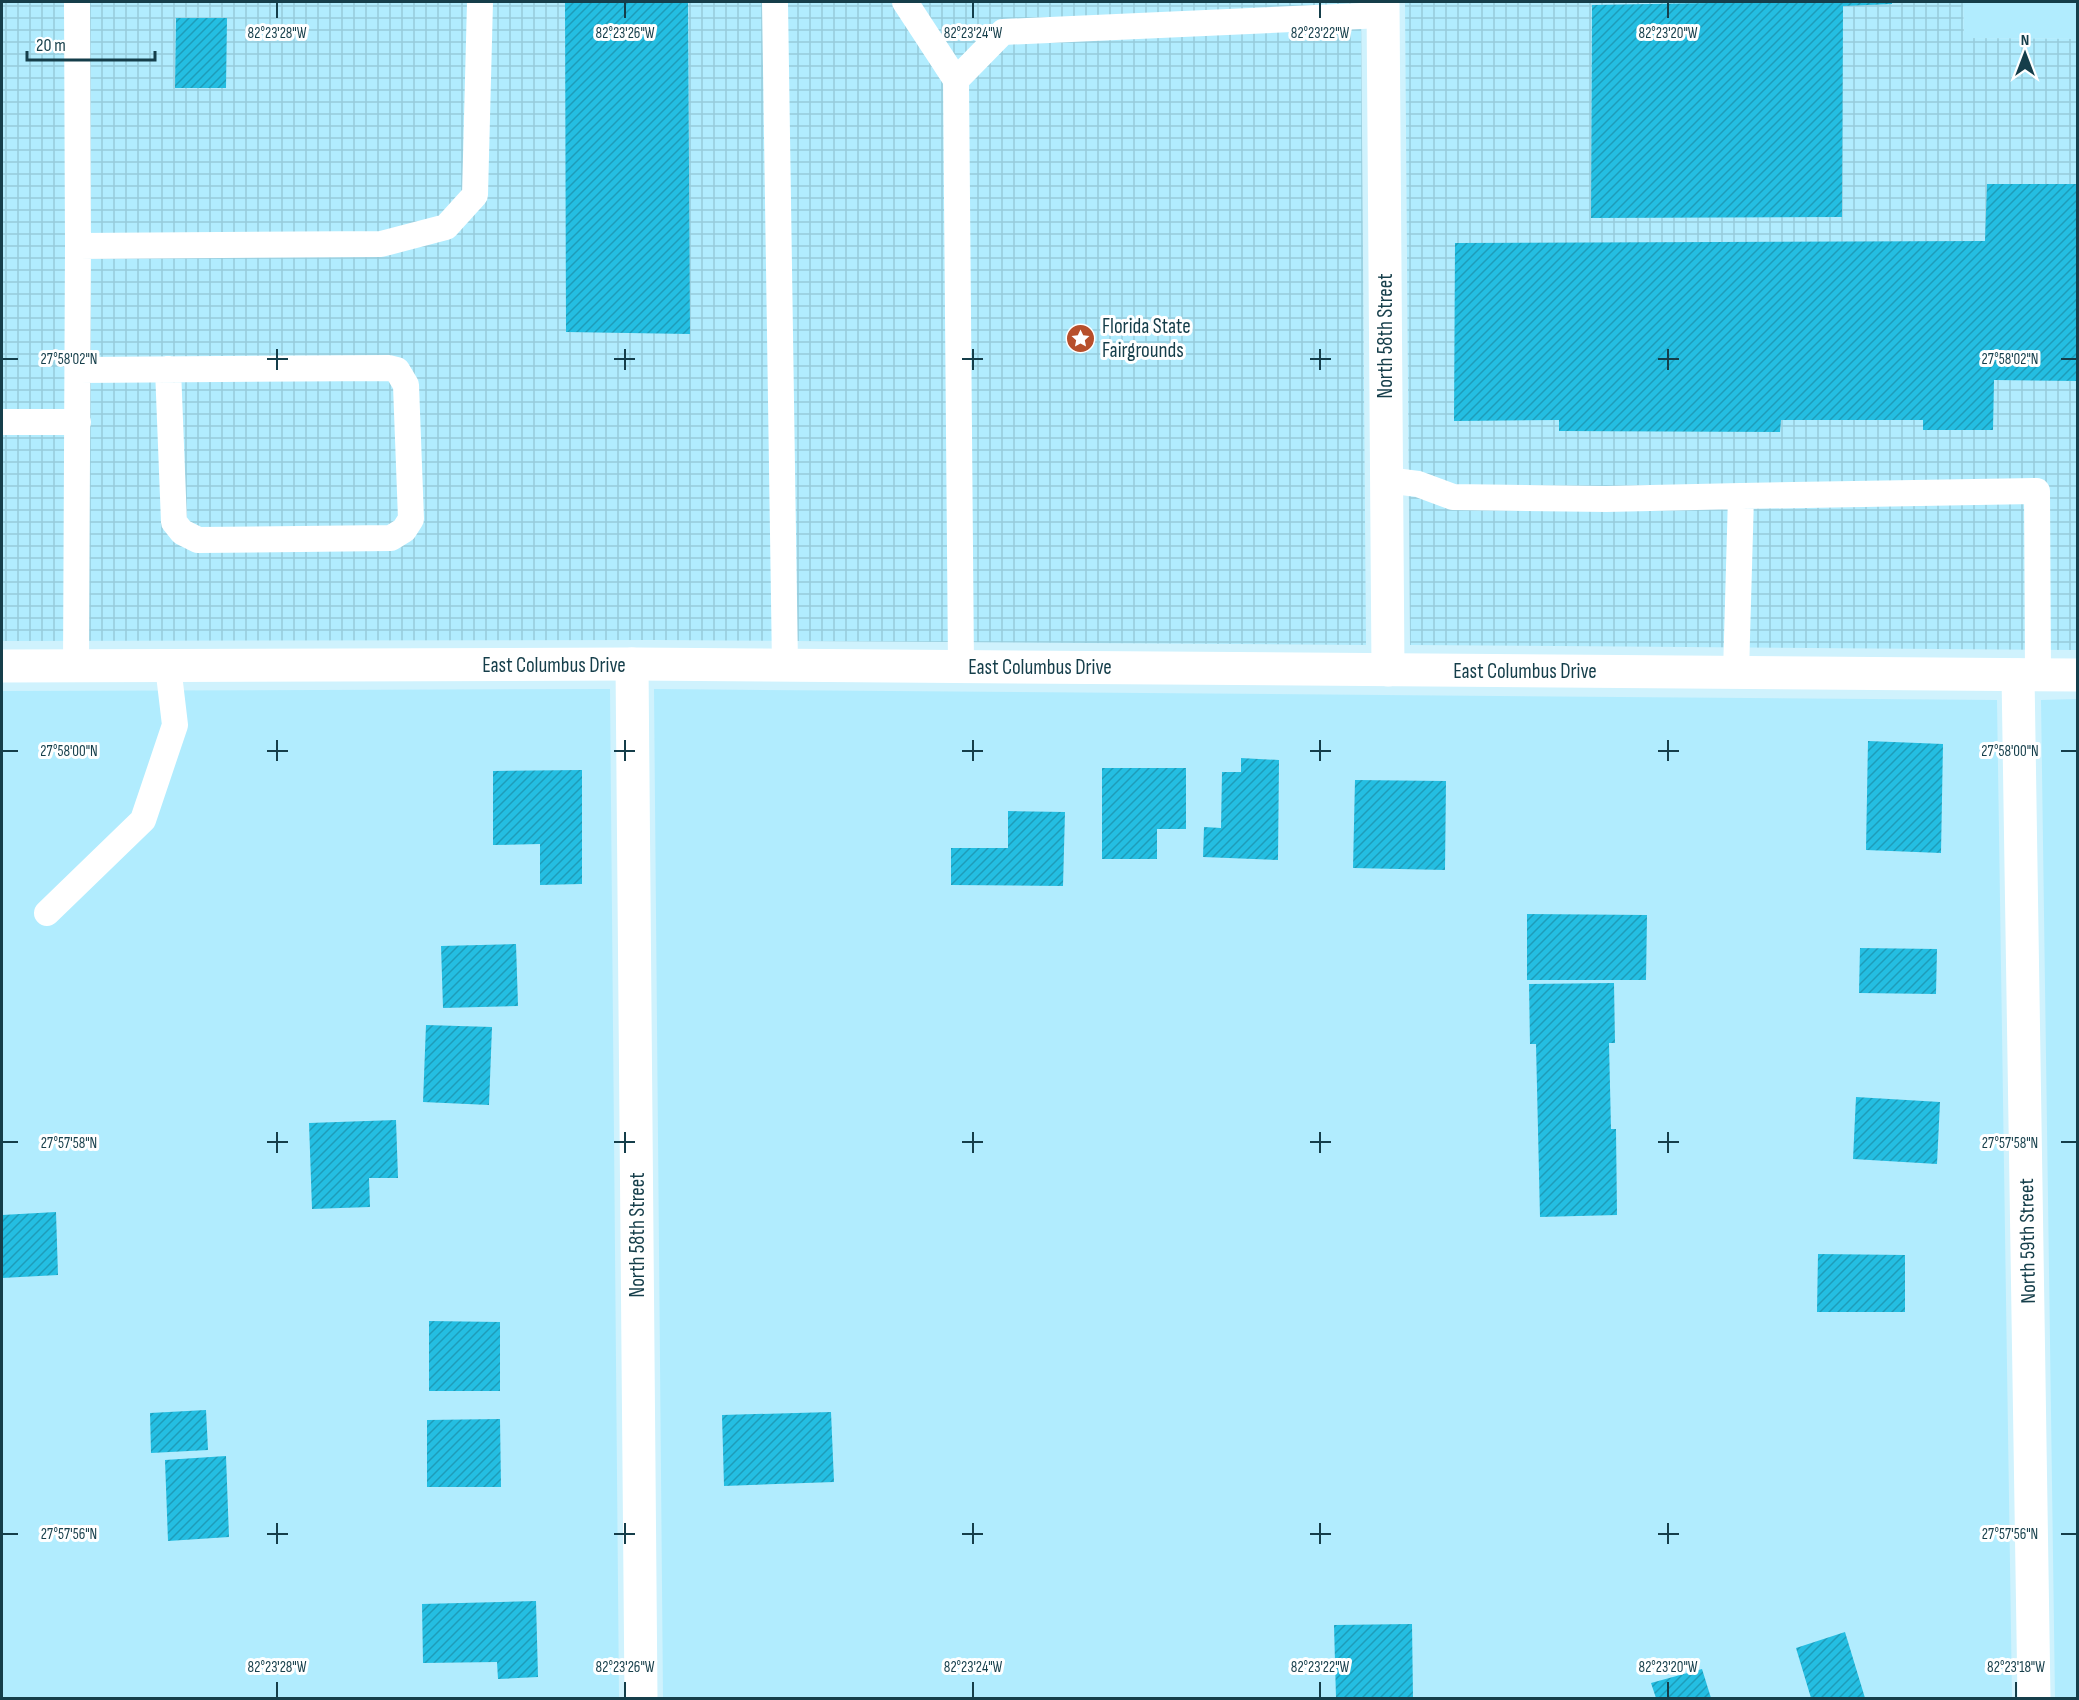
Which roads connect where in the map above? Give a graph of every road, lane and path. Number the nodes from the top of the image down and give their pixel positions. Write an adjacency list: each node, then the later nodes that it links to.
1 (76, 2): 7 (lane)
2 (480, 2): 7 (lane)
3 (775, 2): 18 (lane)
4 (905, 2): 6 (lane)
5 (1383, 8): 6 (lane); 12 (street, North 58th Street)
6 (956, 80): 19 (lane)
7 (78, 246): 9 (lane)
8 (168, 369): 8 (lane); 9 (lane)
9 (78, 370): 11 (lane)
10 (2, 422): 11 (lane)
11 (78, 422): 16 (lane)
12 (1386, 480): 13 (lane); 20 (street, North 58th Street)
13 (1741, 496): 21 (lane); 22 (lane)
14 (632, 664): 17 (street, East Columbus Drive); 18 (street, East Columbus Drive); 25 (street, North 58th Street)
15 (2, 666): 16 (street, East Columbus Drive)
16 (76, 666): 17 (street, East Columbus Drive)
17 (168, 666): 24 (lane)
18 (785, 666): 19 (street, East Columbus Drive)
19 (961, 667): 20 (street, East Columbus Drive)
20 (1388, 670): 21 (street, East Columbus Drive)
21 (1736, 673): 22 (street, East Columbus Drive)
22 (2028, 675): 23 (street, East Columbus Drive); 26 (street, North 59th Street)
23 (2078, 675)
24 (47, 913)
25 (641, 1698)
26 (2034, 1698)

